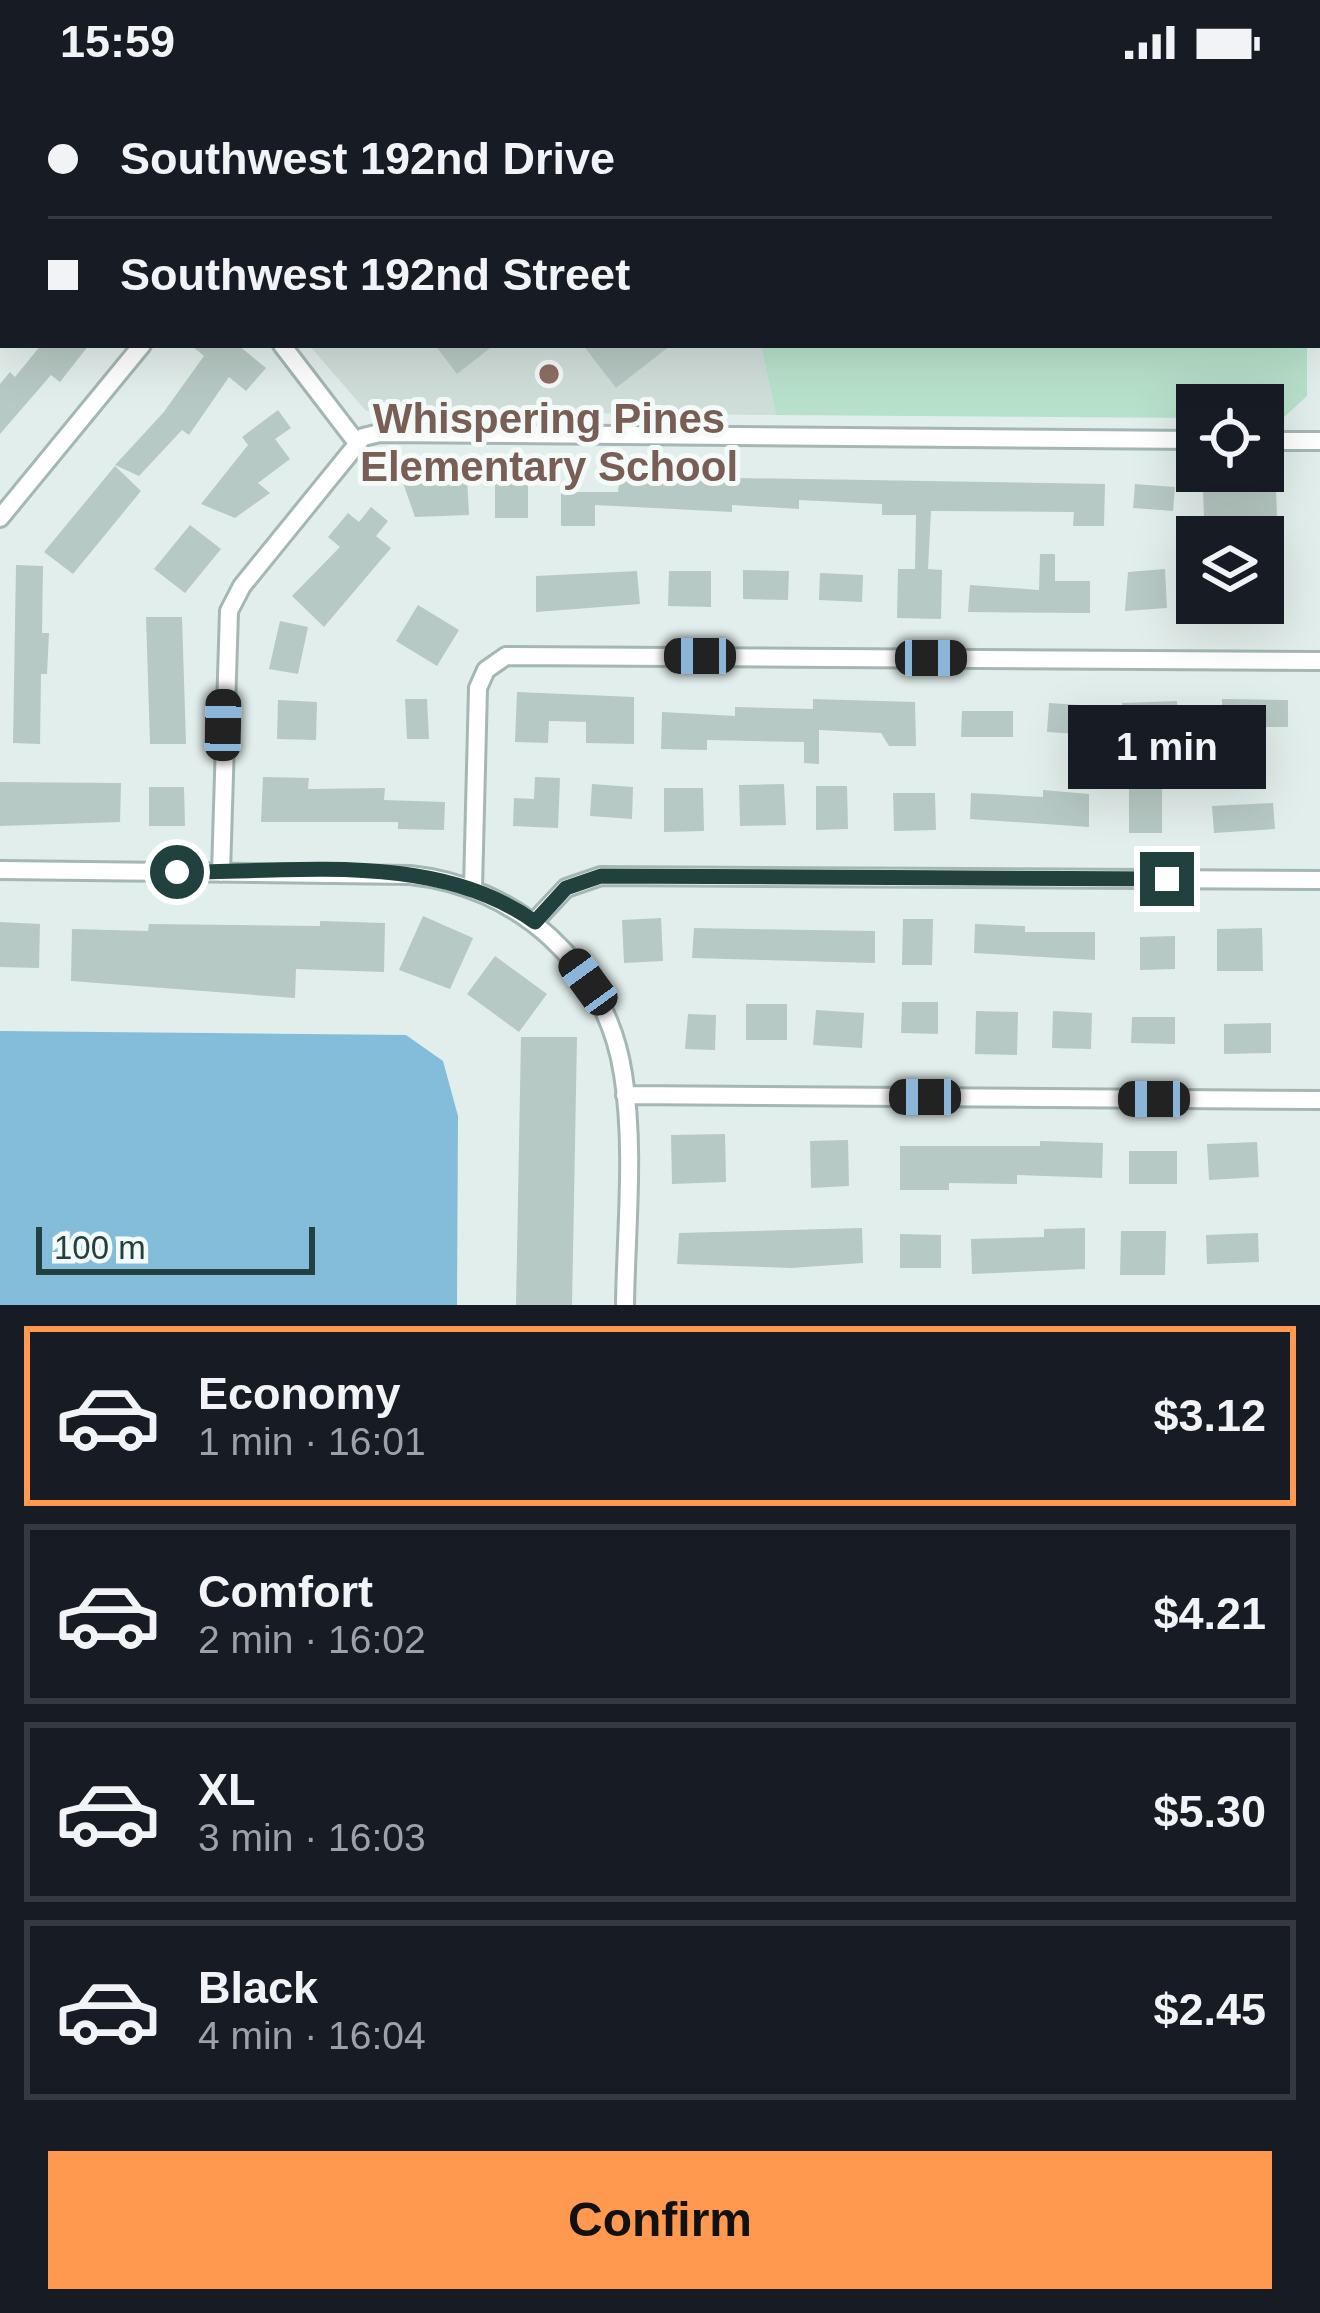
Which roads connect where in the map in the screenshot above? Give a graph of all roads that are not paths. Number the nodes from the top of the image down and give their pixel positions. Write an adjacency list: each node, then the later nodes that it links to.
1 (140, 348): 7 (street)
2 (284, 348): 6 (street)
3 (1176, 440): 6 (street)
4 (1284, 441): 5 (street)
5 (1320, 441)
6 (357, 442): 10 (street)
7 (0, 518)
8 (1320, 661): 12 (street)
9 (0, 870): 10 (street)
10 (221, 873): 12 (street)
11 (1320, 880): 13 (street)
12 (473, 888): 13 (street)
13 (535, 922): 14 (street)
14 (626, 1095): 15 (street); 16 (street)
15 (1320, 1100)
16 (625, 1305)

